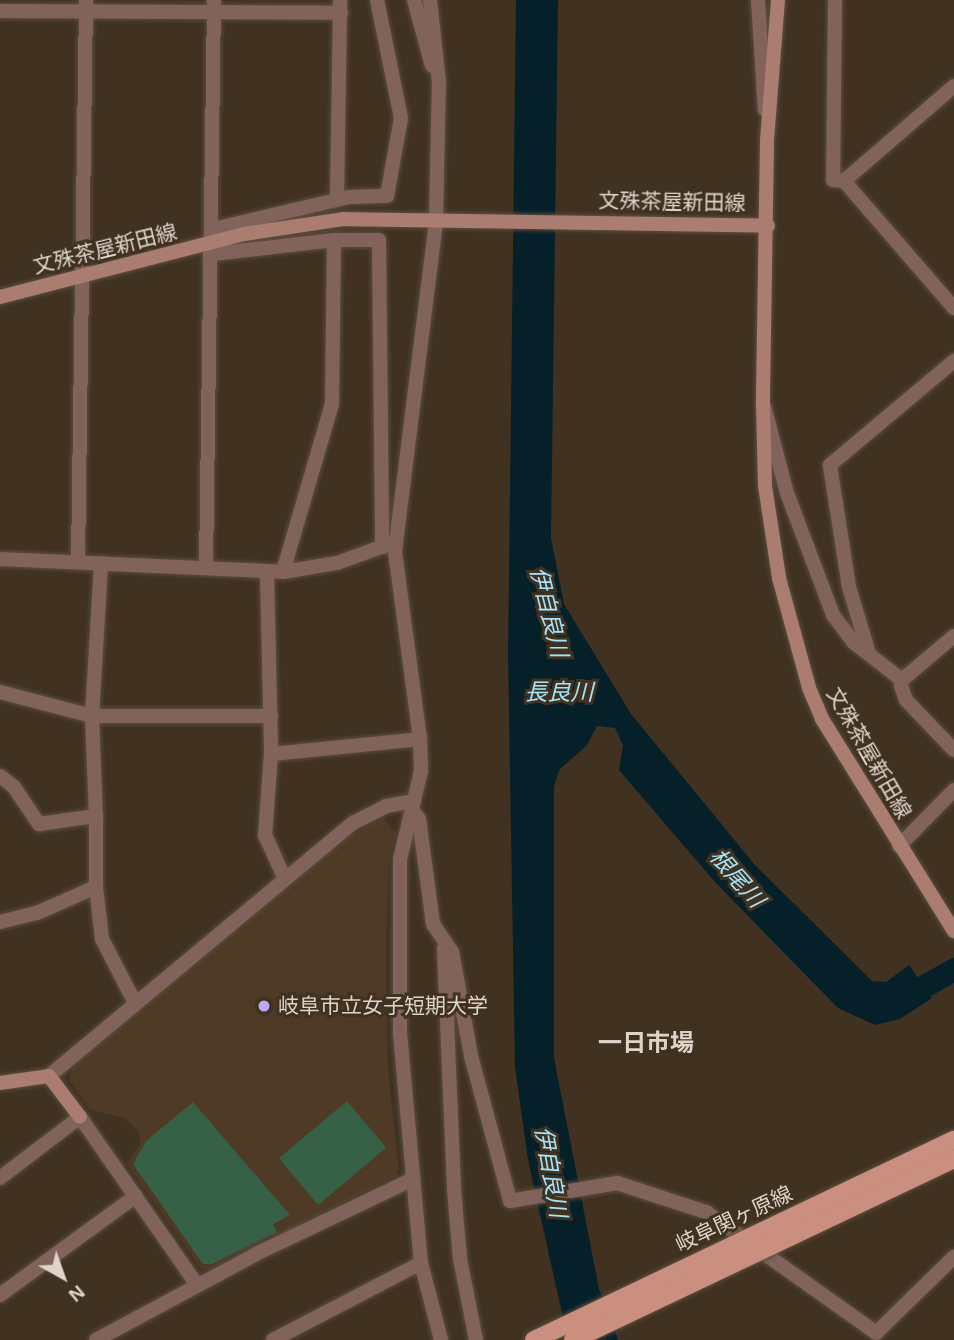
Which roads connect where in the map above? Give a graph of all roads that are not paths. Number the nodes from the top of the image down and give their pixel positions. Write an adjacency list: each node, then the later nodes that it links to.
1 (377, 0): 15 (street)
2 (414, 0): 11 (street)
3 (430, 0): 11 (street)
4 (758, 0): 13 (street)
5 (778, 0): 13 (main road)
6 (835, 0): 14 (street)
7 (86, 5): 8 (street); 10 (street); 20 (street)
8 (214, 7): 9 (street); 19 (street)
9 (340, 7): 15 (street)
10 (0, 11)
11 (439, 82): 16 (street)
12 (954, 86): 14 (street)
13 (767, 141): 17 (main road)
14 (844, 181): 22 (street)
15 (337, 200): 19 (street)
16 (436, 221): 17 (main road, 文殊茶屋新田線); 19 (main road, 文殊茶屋新田線); 25 (street)
17 (768, 226): 24 (main road, 文殊茶屋新田線)
18 (334, 240): 19 (street); 25 (street); 31 (street)
19 (213, 242): 20 (main road, 文殊茶屋新田線); 29 (street)
20 (84, 276): 21 (main road, 文殊茶屋新田線); 27 (street)
21 (0, 297)
22 (954, 308)
23 (954, 361): 33 (street)
24 (763, 405): 33 (street); 45 (main road, 文殊茶屋新田線)
25 (388, 545): 31 (street); 38 (street)
26 (0, 559): 27 (street)
27 (78, 561): 28 (street)
28 (101, 563): 29 (street); 36 (street)
29 (205, 567): 30 (street)
30 (267, 572): 31 (street); 37 (street)
31 (283, 572)
32 (954, 636): 34 (street)
33 (868, 650): 34 (street)
34 (902, 680): 39 (street)
35 (0, 692): 36 (street)
36 (92, 716): 37 (street); 44 (street)
37 (271, 716): 40 (street)
38 (420, 739): 40 (street); 43 (street)
39 (954, 750)
40 (271, 754): 46 (street)
41 (0, 776): 44 (street)
42 (954, 790): 45 (street)
43 (413, 806): 46 (street); 50 (street); 58 (street)
44 (96, 816): 47 (street)
45 (899, 846): 49 (main road, 文殊茶屋新田線)
46 (284, 877): 51 (street)
47 (96, 887): 48 (street); 51 (street)
48 (0, 922)
49 (954, 932)
50 (443, 940): 60 (street); 67 (street)
51 (135, 1003): 52 (street)
52 (49, 1076): 53 (main road); 54 (main road)
53 (0, 1083)
54 (80, 1117): 57 (street); 59 (street)
55 (954, 1140): 68 (main road, 岐阜関ヶ原線, bridge)
56 (954, 1159): 69 (main road, 岐阜関ヶ原線, bridge)
57 (0, 1178)
58 (413, 1179): 61 (street); 62 (street)
59 (136, 1196): 62 (street); 63 (street)
60 (954, 1257)
61 (421, 1263): 65 (street); 66 (street)
62 (197, 1284): 64 (street)
63 (0, 1295)
64 (104, 1338)
65 (273, 1340)
66 (442, 1340)
67 (476, 1340)
68 (534, 1340)
69 (573, 1340)

